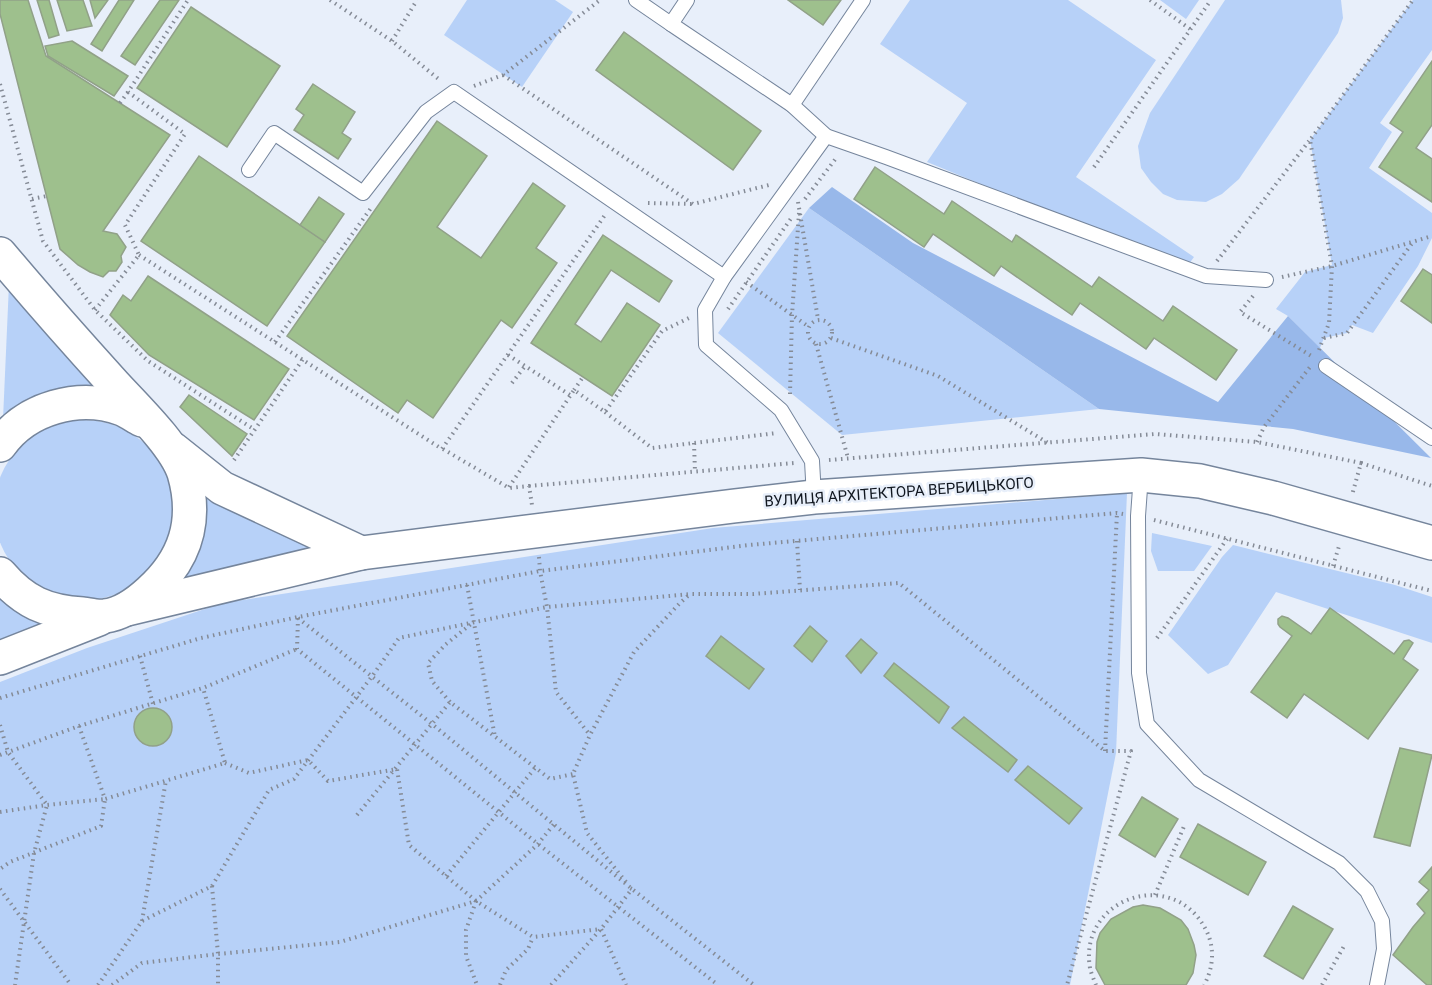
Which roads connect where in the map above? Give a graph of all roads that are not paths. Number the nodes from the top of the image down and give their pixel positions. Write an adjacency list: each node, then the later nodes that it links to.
1 (636, 0): 4 (lane)
2 (687, 0): 4 (lane)
3 (863, 0): 5 (lane)
4 (671, 24): 5 (lane)
5 (792, 105): 6 (lane)
6 (826, 136): 9 (lane); 10 (lane)
7 (249, 170): 9 (lane)
8 (0, 254): 12 (street)
9 (724, 277): 16 (lane)
10 (1266, 280)
11 (1321, 363): 13 (lane)
12 (159, 435): 14 (street); 18 (street); 20 (street)
13 (1432, 438)
14 (0, 445)
15 (1141, 475): 16 (street, ВУЛИЦЯ АРХІТЕКТОРА ВЕРБИЦЬКОГО); 17 (street, ВУЛИЦЯ АРХІТЕКТОРА ВЕРБИЦЬКОГО); 22 (lane)
16 (814, 497): 18 (street, ВУЛИЦЯ АРХІТЕКТОРА ВЕРБИЦЬКОГО)
17 (1432, 543)
18 (361, 553): 20 (street, ВУЛИЦЯ АРХІТЕКТОРА ВЕРБИЦЬКОГО)
19 (0, 574): 20 (street)
20 (116, 612): 21 (street, ВУЛИЦЯ АРХІТЕКТОРА ВЕРБИЦЬКОГО)
21 (0, 658)
22 (1377, 985)

